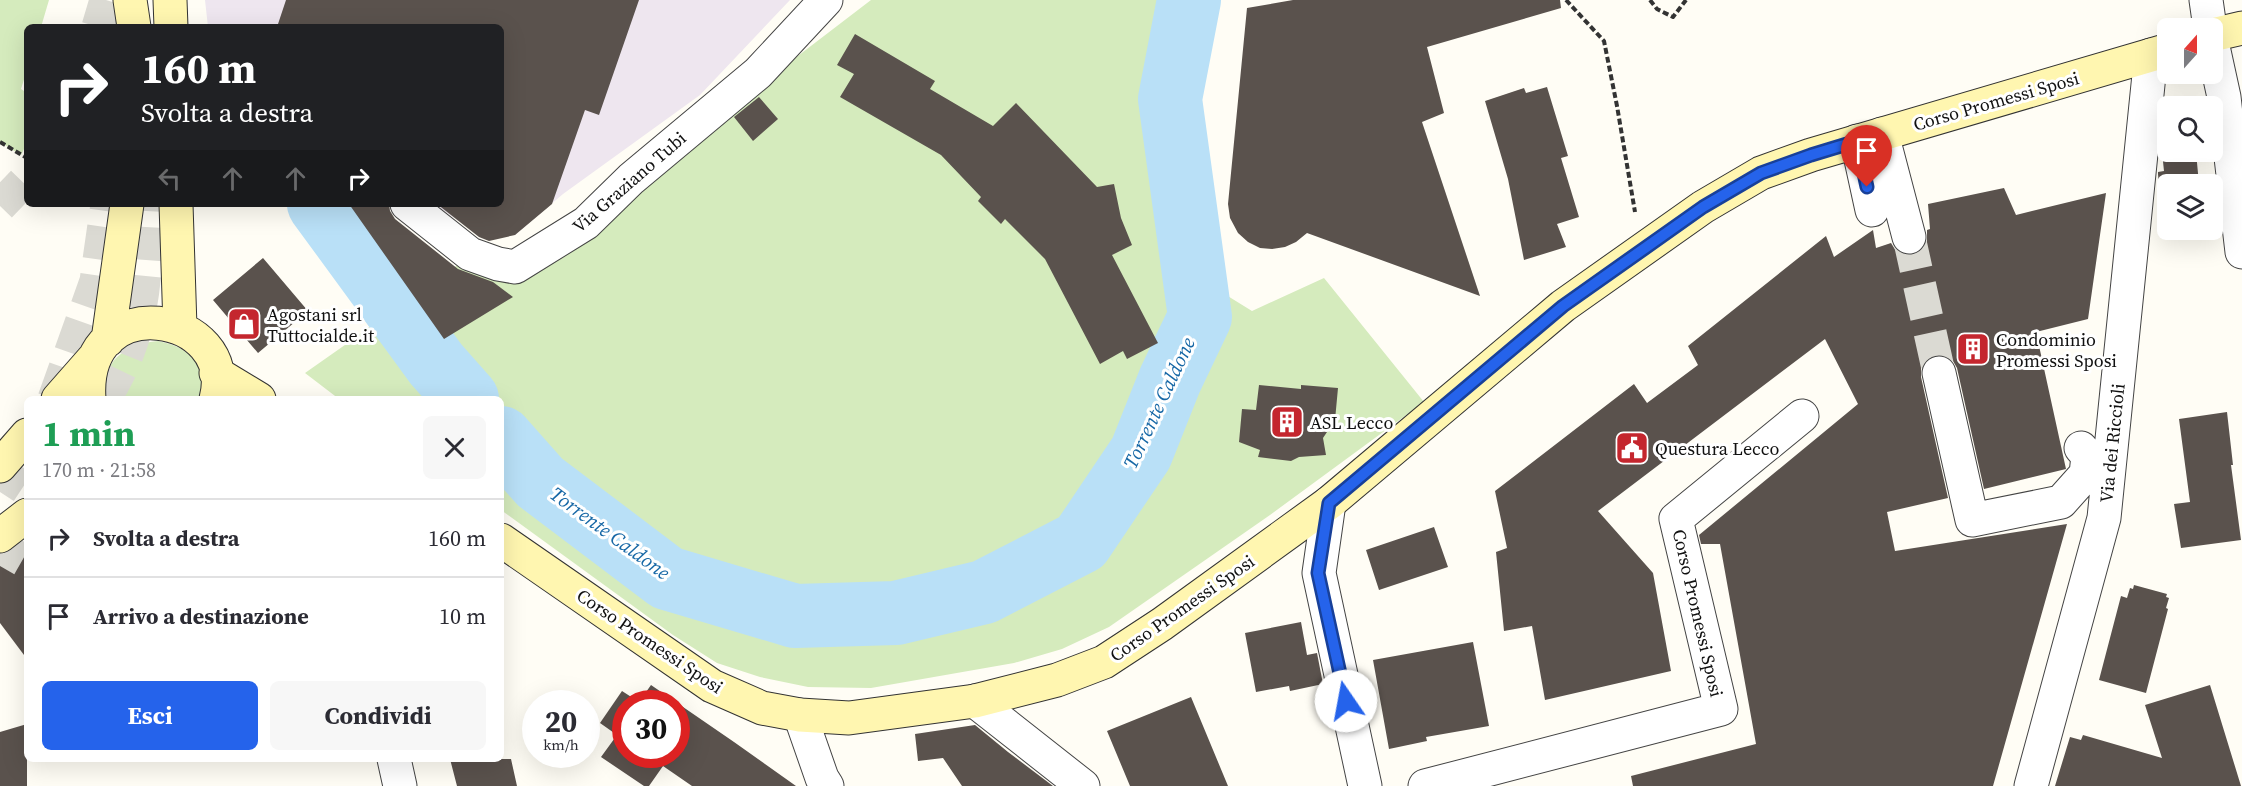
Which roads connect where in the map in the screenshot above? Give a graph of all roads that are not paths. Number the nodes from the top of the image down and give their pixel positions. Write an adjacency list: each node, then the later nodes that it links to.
1 (130, 0): 6 (street)
2 (170, 0): 7 (street)
3 (826, 0): 16 (street, Via Graziano Tubi)
4 (2206, 0): 5 (street)
5 (2209, 18)
6 (134, 24)
7 (171, 24)
8 (2242, 28): 9 (street)
9 (2223, 32)
10 (2157, 54): 13 (street, Corso Promessi Sposi)
11 (2157, 70): 43 (street, Via dei Riccioli)
12 (2221, 84): 19 (street)
13 (1870, 138): 17 (street); 18 (street); 31 (street, Corso Promessi Sposi)
14 (126, 207): 21 (street)
15 (176, 207): 20 (street)
16 (411, 207)
17 (1872, 210)
18 (1909, 237)
19 (2242, 252)
20 (180, 327): 21 (street); 23 (street)
21 (101, 349): 24 (street); 25 (street)
22 (1939, 373): 29 (street)
23 (216, 386): 26 (street)
24 (61, 396)
25 (89, 396)
26 (249, 396)
27 (1802, 416): 42 (street, Corso Promessi Sposi)
28 (24, 438): 30 (street)
29 (2081, 448)
30 (0, 466)
31 (1329, 503): 35 (street, Corso Promessi Sposi); 41 (street)
32 (24, 517): 33 (street)
33 (0, 536)
34 (504, 542): 36 (street, Corso Promessi Sposi)
35 (975, 701): 36 (street, Corso Promessi Sposi); 40 (street)
36 (800, 715): 39 (street)
37 (395, 762): 38 (street)
38 (400, 786)
39 (827, 786)
40 (1083, 786)
41 (1365, 786)
42 (1425, 786)
43 (2031, 786)

